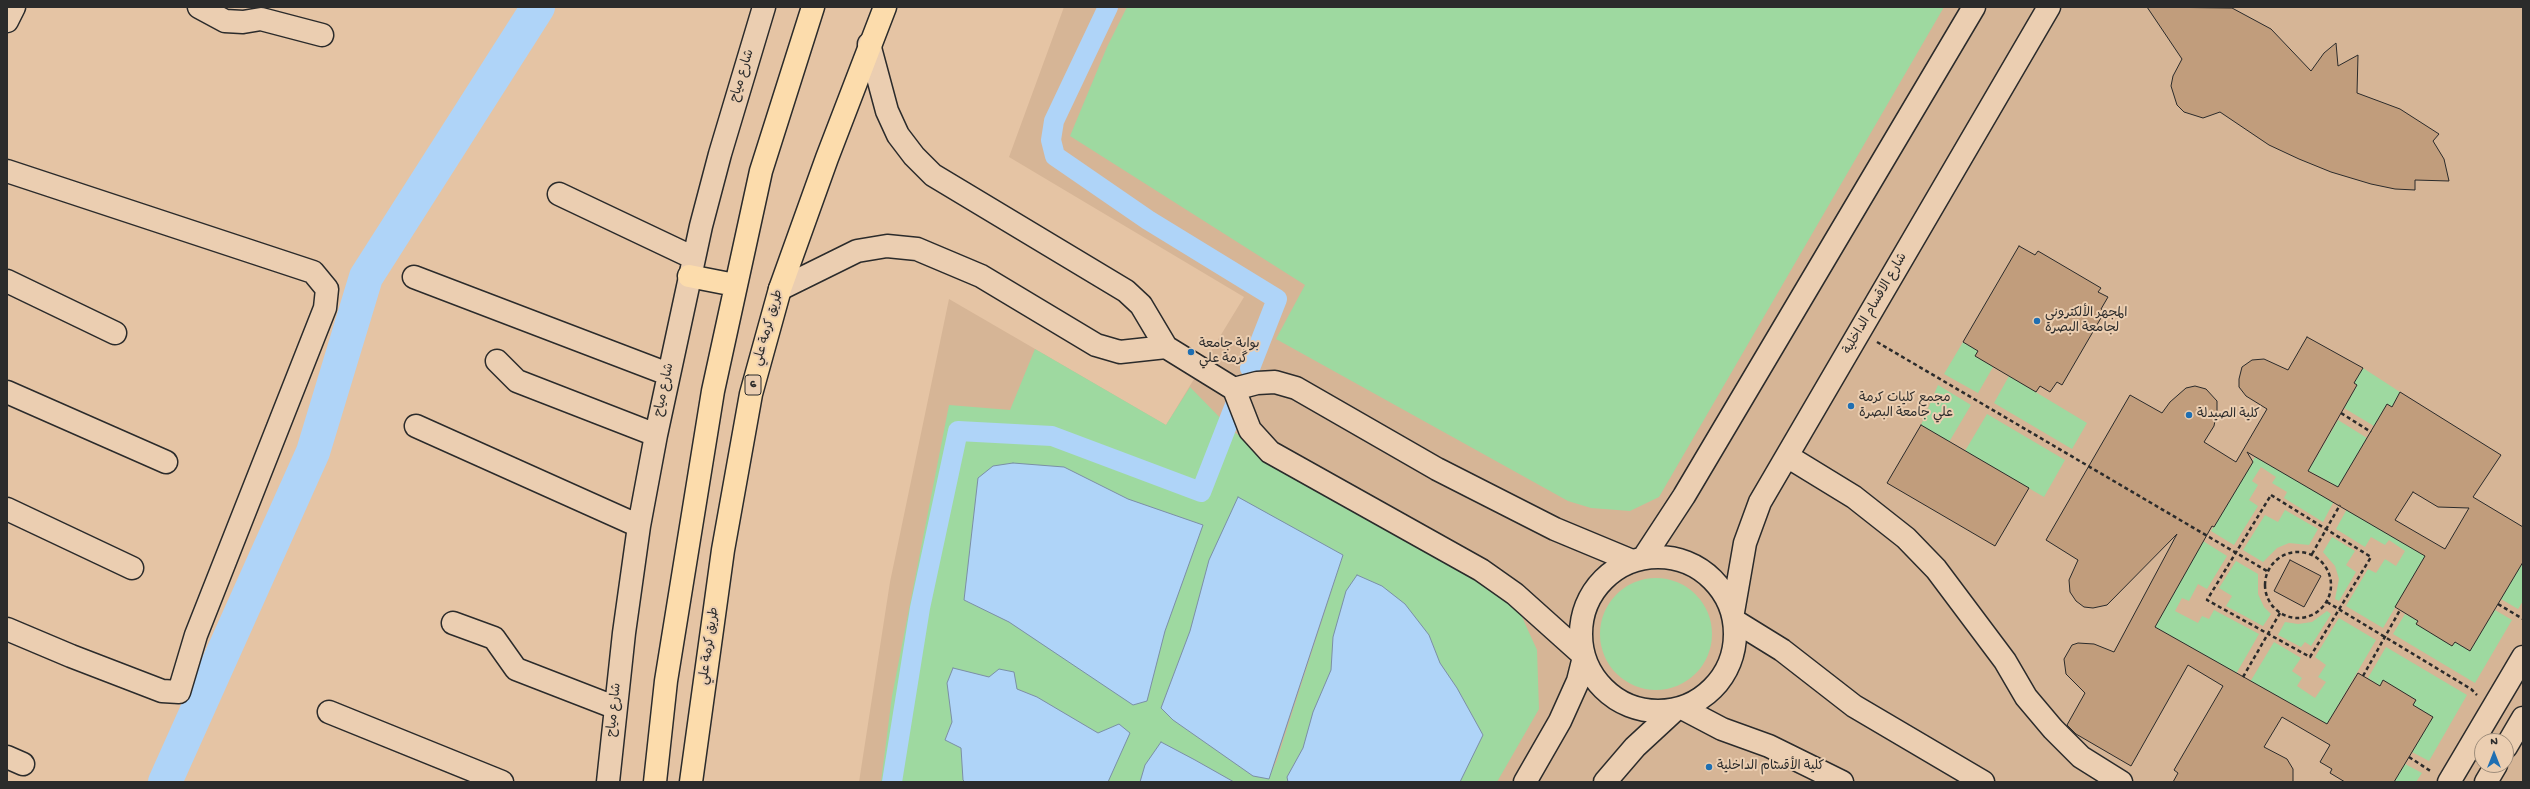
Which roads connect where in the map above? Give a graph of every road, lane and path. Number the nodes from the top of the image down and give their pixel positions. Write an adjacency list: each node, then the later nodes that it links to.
1 (14, 7): 8 (street)
2 (199, 7): 9 (street)
3 (764, 7): 13 (street, شارع مياح)
4 (813, 7): 16 (highway)
5 (885, 7): 10 (highway, طريق كرمة علي / 6)
6 (1974, 7): 37 (street)
7 (2049, 7): 18 (street, شارع الاقسام الداخلية)
8 (7, 21)
9 (322, 35)
10 (870, 44): 17 (highway, طريق كرمة علي / 6); 20 (street)
11 (7, 171): 48 (street)
12 (559, 194): 13 (street)
13 (692, 267): 16 (highway); 22 (street, شارع مياح)
14 (414, 277): 22 (street)
15 (7, 281): 19 (street)
16 (735, 285): 67 (highway)
17 (780, 289): 20 (street); 68 (highway, طريق كرمة علي / 6)
18 (1860, 331): 29 (street, شارع الاقسام الداخلية); 35 (path)
19 (115, 333)
20 (1166, 347): 23 (street)
21 (497, 361): 28 (street)
22 (668, 374): 28 (street, شارع مياح)
23 (1234, 389): 37 (street); 51 (street)
24 (7, 392): 30 (street)
25 (2341, 413): 27 (path)
26 (416, 426): 33 (street)
27 (2370, 432)
28 (656, 435): 33 (street, شارع مياح)
29 (1787, 456): 45 (street, شارع الاقسام الداخلية); 73 (street)
30 (166, 462)
31 (2340, 505): 34 (path)
32 (7, 509): 38 (street)
33 (639, 526): 57 (street, شارع مياح)
34 (2326, 529): 35 (path); 36 (path); 42 (path)
35 (2234, 553): 39 (path); 49 (path)
36 (2312, 554): 39 (path); 40 (path)
37 (1638, 559): 45 (street); 51 (street)
38 (132, 568)
39 (2267, 572): 44 (path)
40 (2327, 602): 42 (path); 44 (path)
41 (2498, 604): 46 (path)
42 (2339, 609): 49 (path); 50 (path)
43 (2400, 610): 50 (path)
44 (2280, 613): 49 (path)
45 (1734, 616): 58 (street); 72 (street)
46 (2523, 619)
47 (453, 623): 57 (street)
48 (7, 629)
49 (2268, 634): 54 (path)
50 (2385, 637): 53 (path); 56 (path)
51 (1583, 656): 58 (street); 69 (street)
52 (2523, 656): 55 (street)
53 (2363, 676)
54 (2243, 678)
55 (2515, 685): 64 (street)
56 (2471, 689)
57 (614, 707): 66 (street, شارع مياح)
58 (1678, 709): 70 (street); 71 (street)
59 (329, 712): 65 (street)
60 (2523, 718): 61 (street)
61 (2514, 734)
62 (2409, 757): 64 (path)
63 (2491, 773): 74 (street)
64 (2442, 778)
65 (502, 782)
66 (608, 782)
67 (655, 782)
68 (691, 782)
69 (1525, 782)
70 (1605, 782)
71 (1842, 782)
72 (1983, 782)
73 (2120, 782)
74 (2486, 782)

